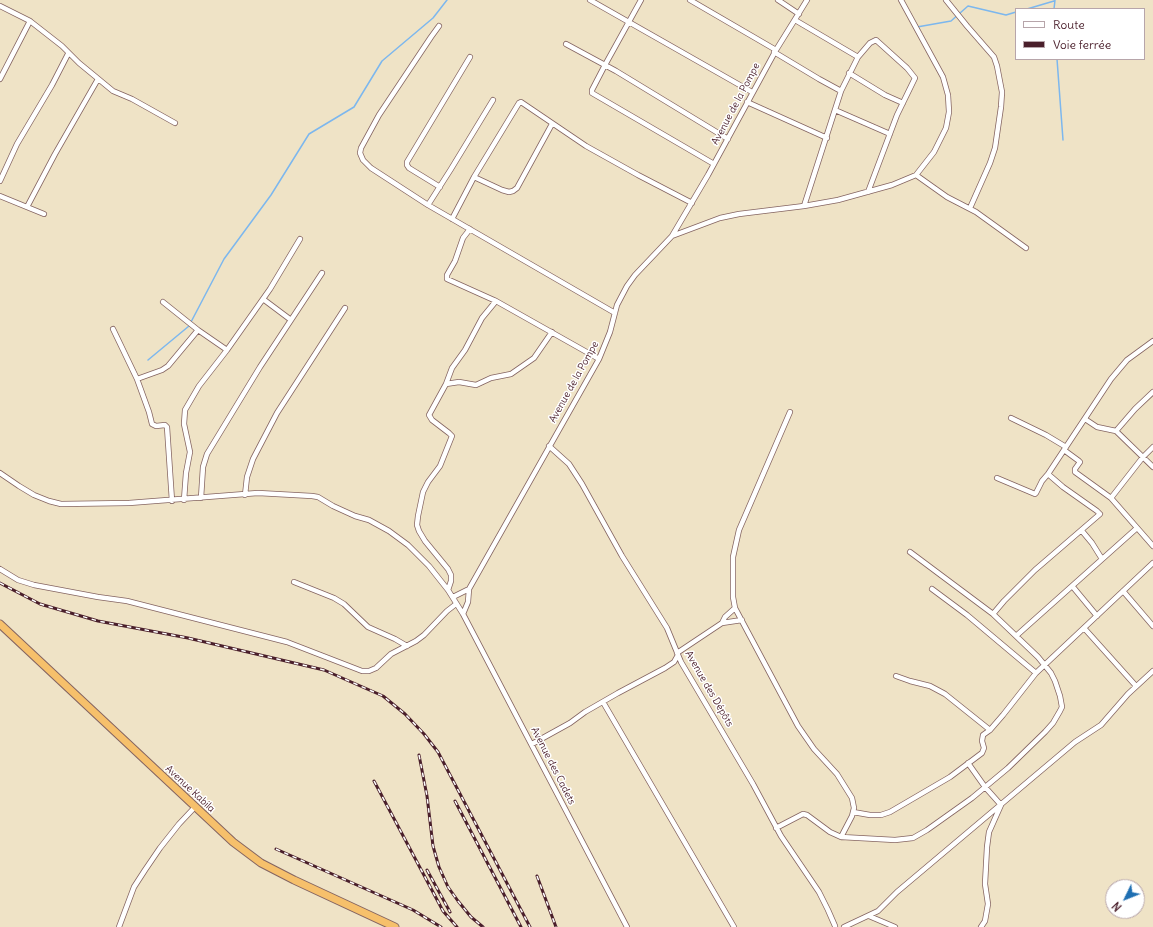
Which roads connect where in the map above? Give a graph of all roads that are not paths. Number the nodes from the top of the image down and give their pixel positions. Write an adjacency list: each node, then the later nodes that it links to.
1 (590, 0): 12 (street)
2 (641, 0): 12 (street)
3 (690, 0): 15 (street)
4 (778, 0): 9 (street)
5 (808, 0): 9 (street, Avenue de la Pompe)
6 (901, 0): 35 (street)
7 (946, 0): 45 (street)
8 (0, 6): 11 (street)
9 (799, 14): 10 (street, Avenue de la Pompe)
10 (795, 20): 15 (street, Avenue de la Pompe); 18 (street)
11 (30, 21): 16 (street); 21 (street)
12 (628, 21): 19 (street); 24 (street)
13 (439, 26): 42 (street)
14 (566, 44): 19 (street)
15 (775, 51): 23 (street); 24 (street, Avenue de la Pompe)
16 (68, 54): 22 (street); 37 (street)
17 (470, 57): 38 (street)
18 (858, 57): 20 (street); 27 (street)
19 (605, 65): 33 (street); 34 (street)
20 (849, 73): 23 (street); 27 (street)
21 (0, 79)
22 (98, 79): 29 (street); 44 (street)
23 (841, 91): 28 (street)
24 (752, 92): 26 (street, Avenue de la Pompe)
25 (493, 100): 38 (street)
26 (747, 102): 32 (street); 33 (street, Avenue de la Pompe)
27 (903, 103): 31 (street)
28 (836, 110): 31 (street); 32 (street)
29 (175, 123)
30 (552, 124): 36 (street); 36 (street); 41 (street)
31 (890, 134): 39 (street)
32 (827, 138): 43 (street)
33 (728, 139): 34 (street, Avenue de la Pompe)
34 (714, 164): 41 (street, Avenue de la Pompe)
35 (916, 175): 39 (street); 45 (street)
36 (474, 177): 47 (street)
37 (0, 181)
38 (440, 186): 42 (street)
39 (868, 192): 43 (street)
40 (0, 196): 44 (street)
41 (692, 203): 49 (street, Avenue de la Pompe)
42 (428, 205): 47 (street)
43 (804, 206): 49 (street)
44 (27, 207): 46 (street)
45 (970, 208): 51 (street)
46 (44, 214)
47 (452, 219): 48 (street)
48 (470, 229): 54 (street); 57 (street)
49 (672, 236): 57 (street, Avenue de la Pompe)
50 (300, 239): 53 (street)
51 (1026, 248)
52 (322, 273): 58 (street)
53 (262, 299): 58 (street); 63 (street)
54 (496, 301): 61 (street); 66 (street)
55 (163, 302): 60 (street)
56 (345, 308): 80 (street)
57 (615, 313): 64 (street, Avenue de la Pompe)
58 (291, 320): 81 (street)
59 (113, 329): 65 (street)
60 (198, 330): 63 (street); 65 (street)
61 (552, 332): 64 (street); 66 (street)
62 (1153, 341): 70 (street)
63 (227, 350): 83 (street)
64 (599, 358): 72 (street, Avenue de la Pompe)
65 (137, 379): 84 (street)
66 (446, 384): 96 (street)
67 (1153, 392): 71 (street)
68 (790, 412): 100 (street)
69 (1011, 418): 74 (street)
70 (1085, 419): 71 (street); 74 (street)
71 (1116, 430): 75 (street)
72 (549, 446): 95 (street, Avenue de la Pompe); 111 (street, Avenue des Dépôts)
73 (1153, 447): 75 (street)
74 (1065, 449): 78 (street); 82 (street)
75 (1143, 457): 76 (street); 82 (street)
76 (1153, 467)
77 (0, 473): 84 (street, Avenue des Cadets)
78 (1048, 474): 79 (street); 86 (street)
79 (997, 478)
80 (245, 494): 81 (street, Avenue des Cadets); 96 (street, Avenue des Cadets)
81 (201, 498): 83 (street, Avenue des Cadets)
82 (1111, 498): 85 (street)
83 (184, 500): 84 (street, Avenue des Cadets)
84 (172, 501)
85 (1138, 528): 87 (street); 89 (street)
86 (1082, 531): 89 (street); 102 (street)
87 (1153, 546)
88 (910, 552): 102 (street)
89 (1102, 559): 93 (street)
90 (1153, 563): 97 (street)
91 (0, 569): 110 (street)
92 (294, 582): 110 (street)
93 (1072, 587): 103 (street); 109 (street)
94 (932, 588): 116 (street)
95 (469, 589): 98 (street); 101 (street, Avenue de la Pompe)
96 (448, 590): 98 (street, Avenue des Cadets)
97 (1123, 591): 103 (street); 107 (street)
98 (452, 597): 99 (street, Avenue des Cadets)
99 (456, 604): 101 (street, Avenue des Cadets); 110 (street)
100 (735, 608): 104 (street); 105 (street)
101 (463, 614): 121 (street, Avenue des Cadets)
102 (993, 614): 109 (street)
103 (1097, 616): 108 (street)
104 (742, 620): 105 (street); 126 (street)
105 (722, 623): 111 (street)
106 (0, 624): 125 (highway, Avenue Kabila)
107 (1153, 626)
108 (1084, 628): 114 (street); 118 (street)
109 (1016, 636): 114 (street)
110 (407, 646)
111 (677, 654): 112 (street); 113 (street, Avenue des Dépôts)
112 (674, 662): 113 (street); 119 (street)
113 (681, 662): 127 (street, Avenue des Dépôts)
114 (1044, 664): 116 (street); 123 (street)
115 (1153, 671): 118 (street)
116 (1036, 673): 120 (street)
117 (896, 676): 120 (street)
118 (1136, 686): 124 (street)
119 (603, 702): 121 (street); 133 (street)
120 (990, 730): 122 (street)
121 (532, 744): 132 (street, Avenue des Cadets)
122 (968, 763): 123 (street); 126 (street)
123 (985, 787): 124 (street); 128 (street)
124 (1001, 806): 129 (street); 137 (street)
125 (195, 807): 130 (street); 131 (highway, Avenue Kabila)
126 (853, 812): 128 (street)
127 (776, 828): 128 (street); 134 (street, Avenue des Dépôts)
128 (841, 837)
129 (869, 916): 135 (street); 136 (street)
130 (119, 927)
131 (395, 927)
132 (627, 927)
133 (734, 927)
134 (835, 927)
135 (844, 927)
136 (895, 927)
137 (981, 927)

